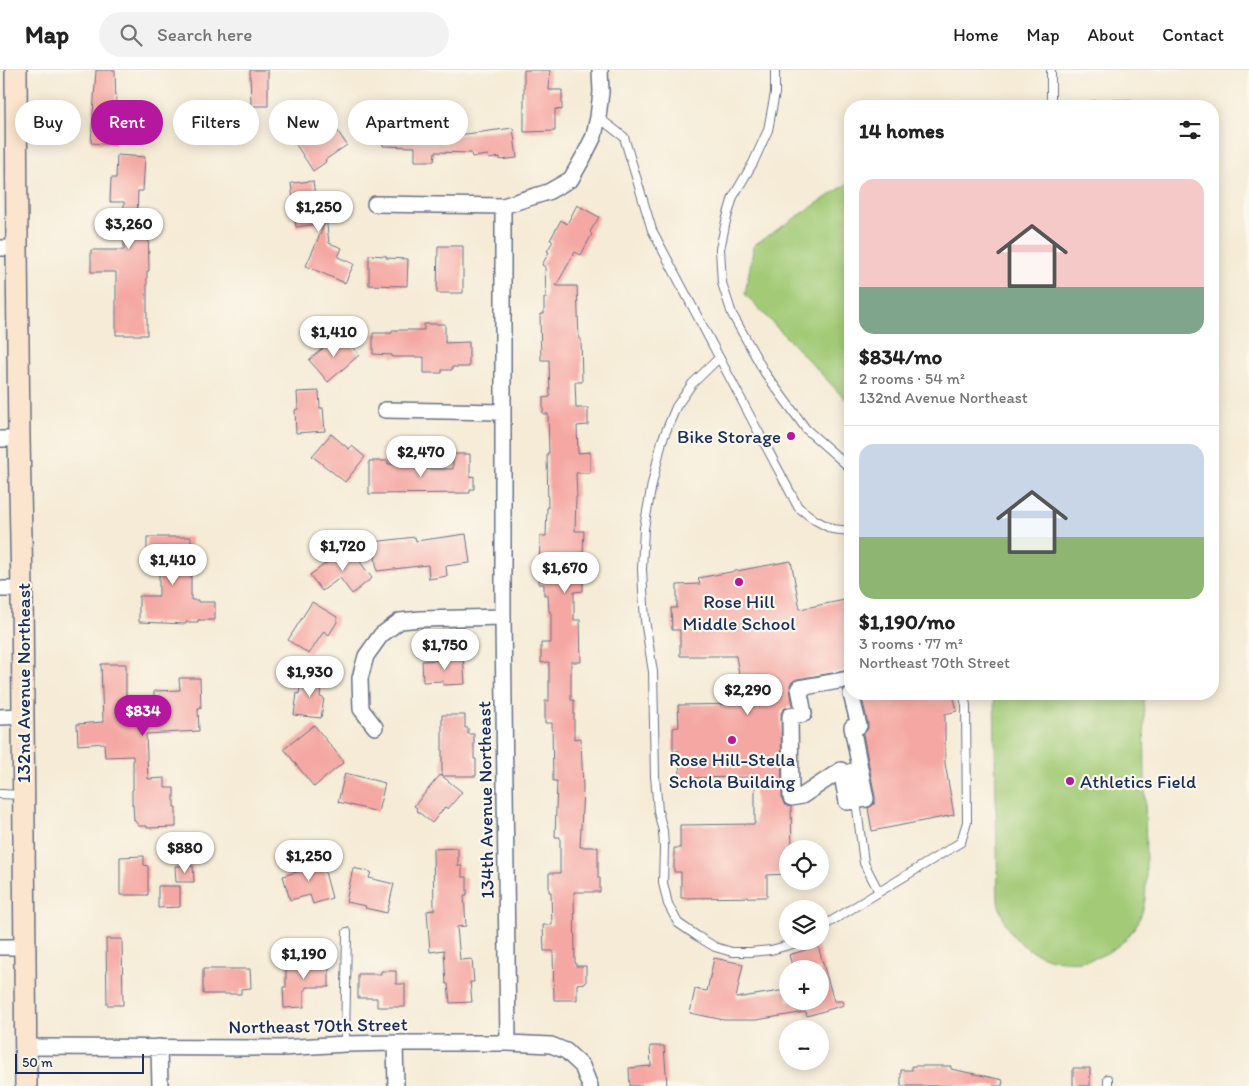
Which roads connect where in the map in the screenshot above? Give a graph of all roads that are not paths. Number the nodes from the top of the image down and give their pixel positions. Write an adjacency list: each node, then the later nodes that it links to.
1 (16, 70): 9 (main road, 132nd Avenue Northeast)
2 (600, 70): 6 (street)
3 (775, 70): 14 (lane)
4 (1051, 70): 5 (lane)
5 (1051, 100)
6 (598, 117): 8 (street); 10 (lane)
7 (375, 204): 8 (street)
8 (502, 206): 12 (street, 134th Avenue Northeast)
9 (8, 248): 13 (main road, 132nd Avenue Northeast)
10 (719, 358): 15 (lane); 34 (lane)
11 (385, 410): 12 (street)
12 (503, 412): 18 (street, 134th Avenue Northeast)
13 (9, 439): 17 (main road, 132nd Avenue Northeast)
14 (844, 463)
15 (844, 530)
16 (0, 589): 17 (street)
17 (22, 589): 22 (main road, 132nd Avenue Northeast)
18 (502, 617): 24 (street); 36 (street, 134th Avenue Northeast)
19 (844, 680): 28 (street)
20 (852, 700): 28 (street)
21 (965, 700): 29 (lane)
22 (23, 716): 23 (street); 27 (main road, 132nd Avenue Northeast)
23 (0, 717)
24 (375, 727)
25 (850, 768): 28 (lane)
26 (0, 794): 27 (lane)
27 (23, 795): 33 (main road, 132nd Avenue Northeast)
28 (856, 800): 29 (lane)
29 (879, 892): 30 (lane)
30 (829, 923)
31 (347, 932): 37 (lane)
32 (0, 947): 33 (street)
33 (24, 947): 38 (main road, 132nd Avenue Northeast)
34 (779, 948)
35 (395, 1043): 36 (street, Northeast 70th Street); 37 (street, Northeast 70th Street); 42 (street)
36 (508, 1043): 43 (street, Northeast 70th Street)
37 (345, 1044): 39 (street, Northeast 70th Street)
38 (26, 1047): 39 (street, Northeast 70th Street); 40 (main road, 132nd Avenue Northeast)
39 (159, 1047): 41 (street)
40 (26, 1086)
41 (160, 1086)
42 (396, 1086)
43 (590, 1086)

